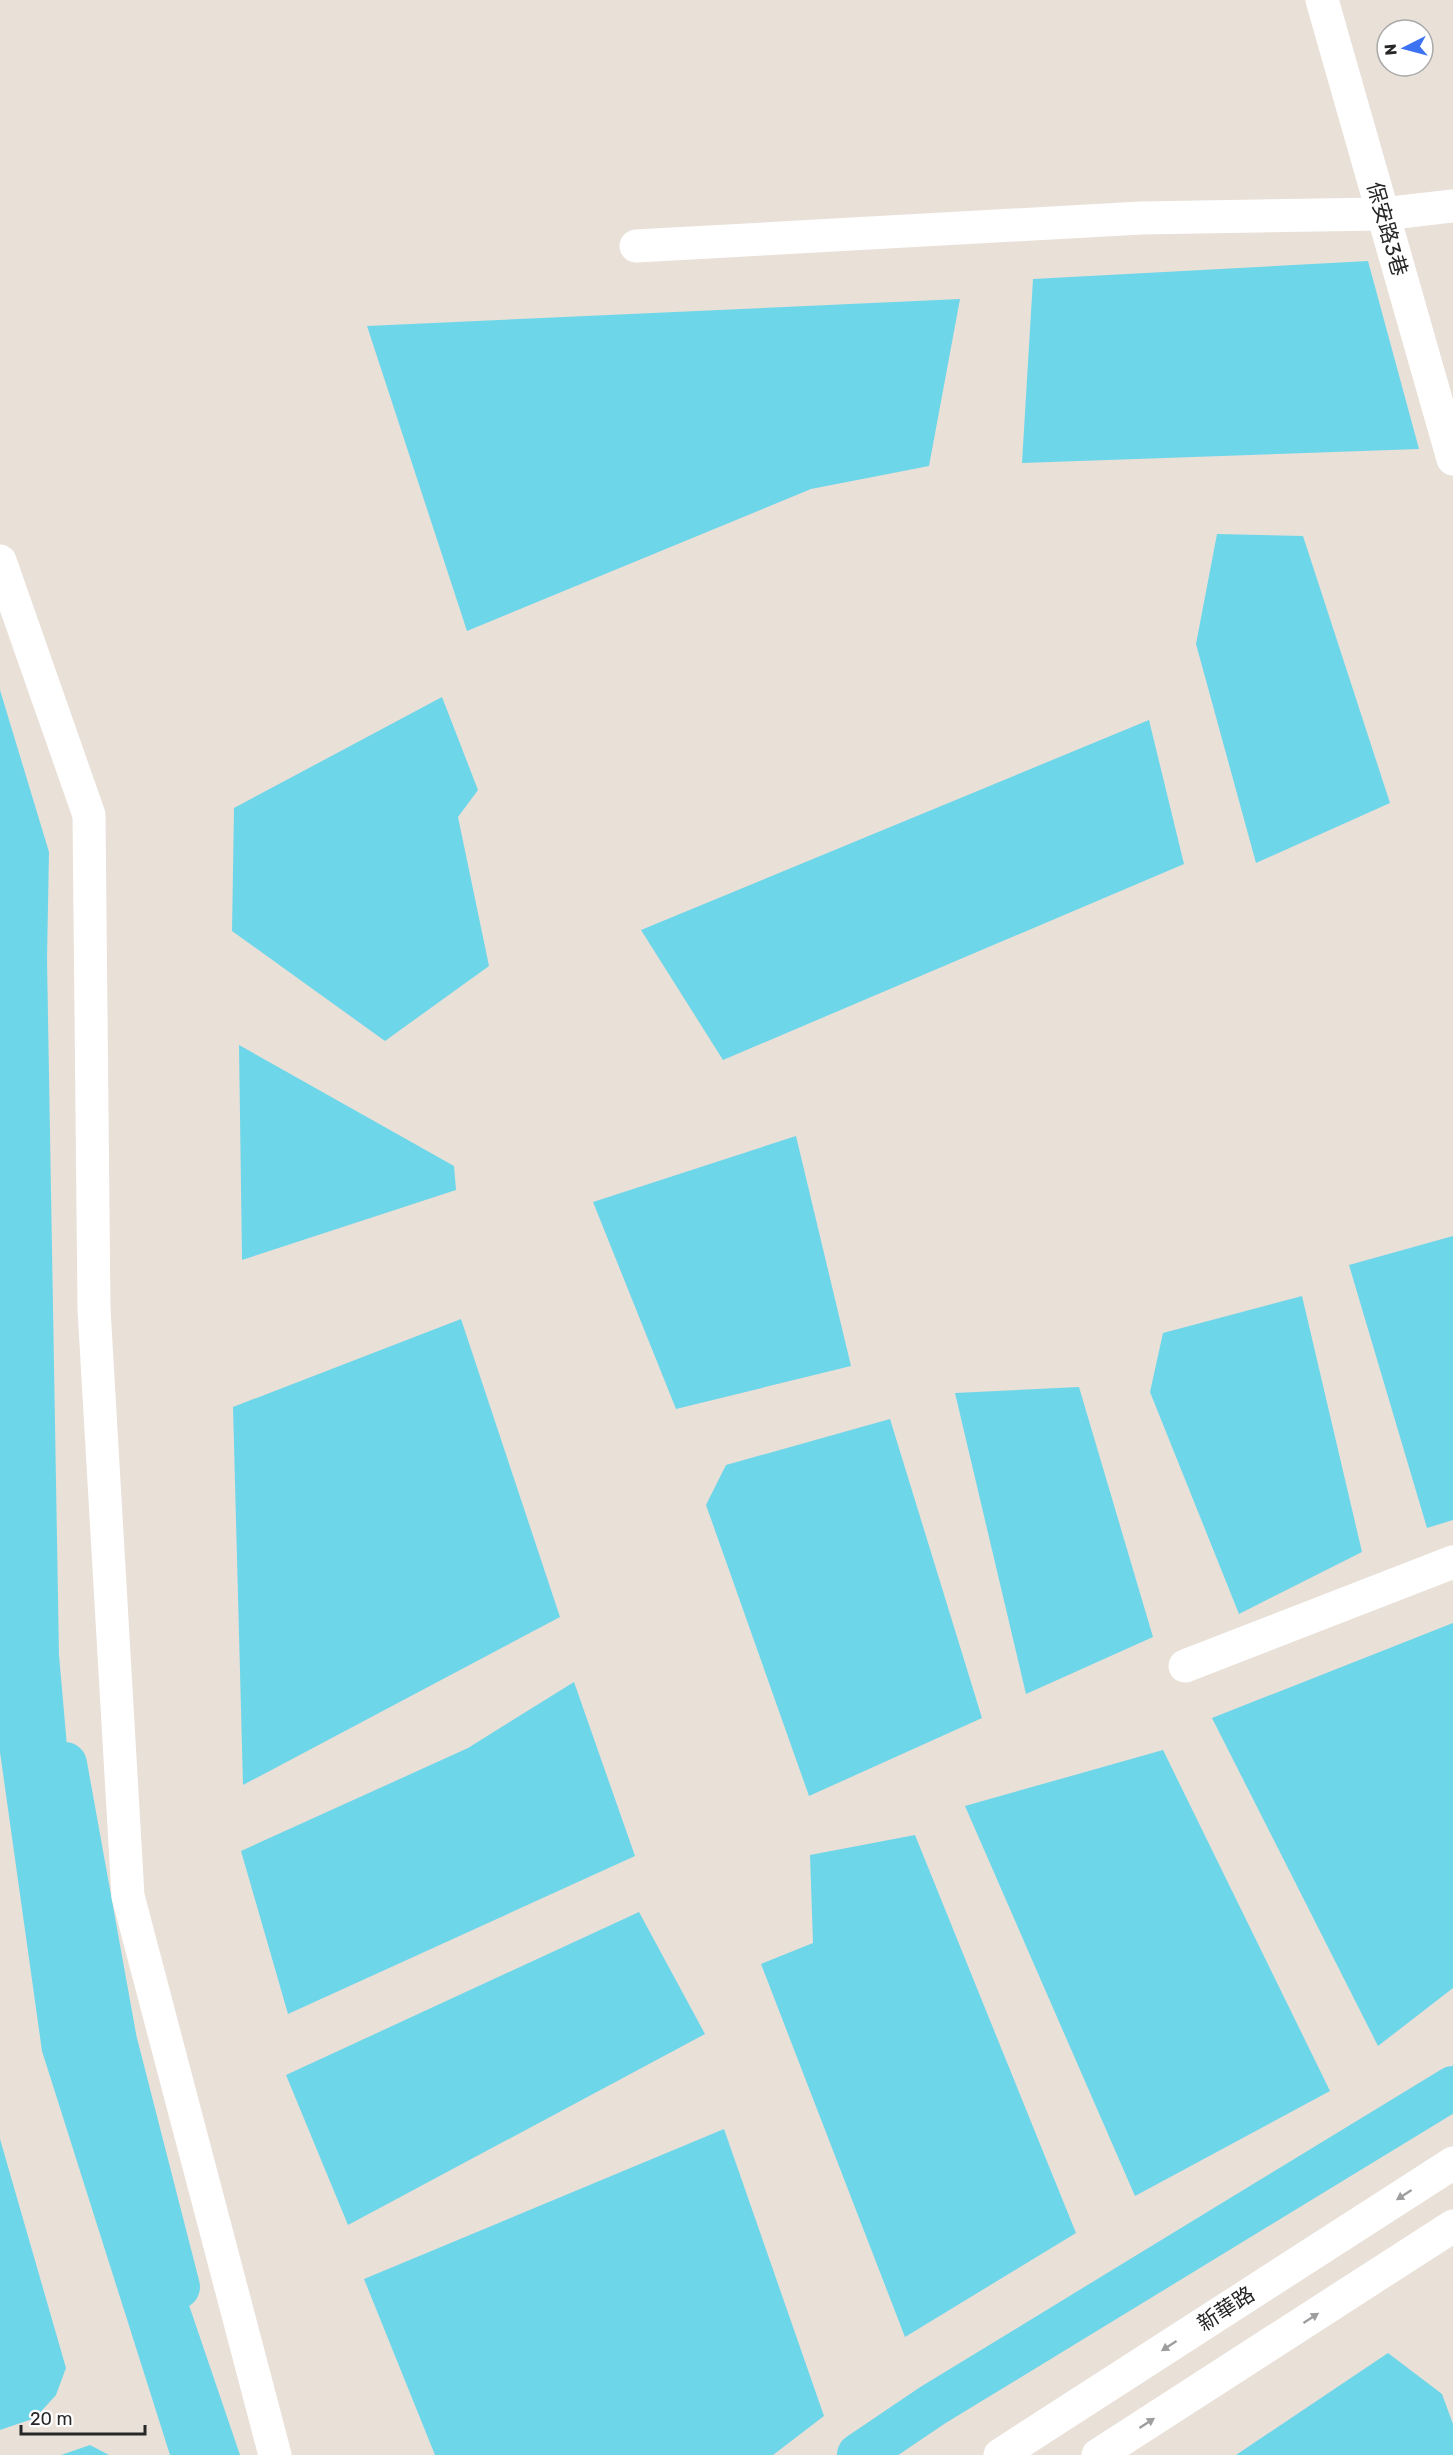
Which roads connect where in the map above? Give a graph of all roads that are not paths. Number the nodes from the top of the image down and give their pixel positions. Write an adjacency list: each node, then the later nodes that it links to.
1 (1322, 0): 3 (street, 保安路3巷)
2 (1453, 206): 3 (street)
3 (1383, 214): 4 (street); 5 (street, 保安路3巷)
4 (636, 246)
5 (1453, 459)
6 (0, 561): 11 (street)
7 (1453, 1562): 8 (street)
8 (1185, 1666)
9 (1453, 2163): 12 (street, 新華路, one-way to 12)
10 (1453, 2226): 13 (street, one-way to 10)
11 (275, 2455)
12 (1000, 2455)
13 (1098, 2455)

